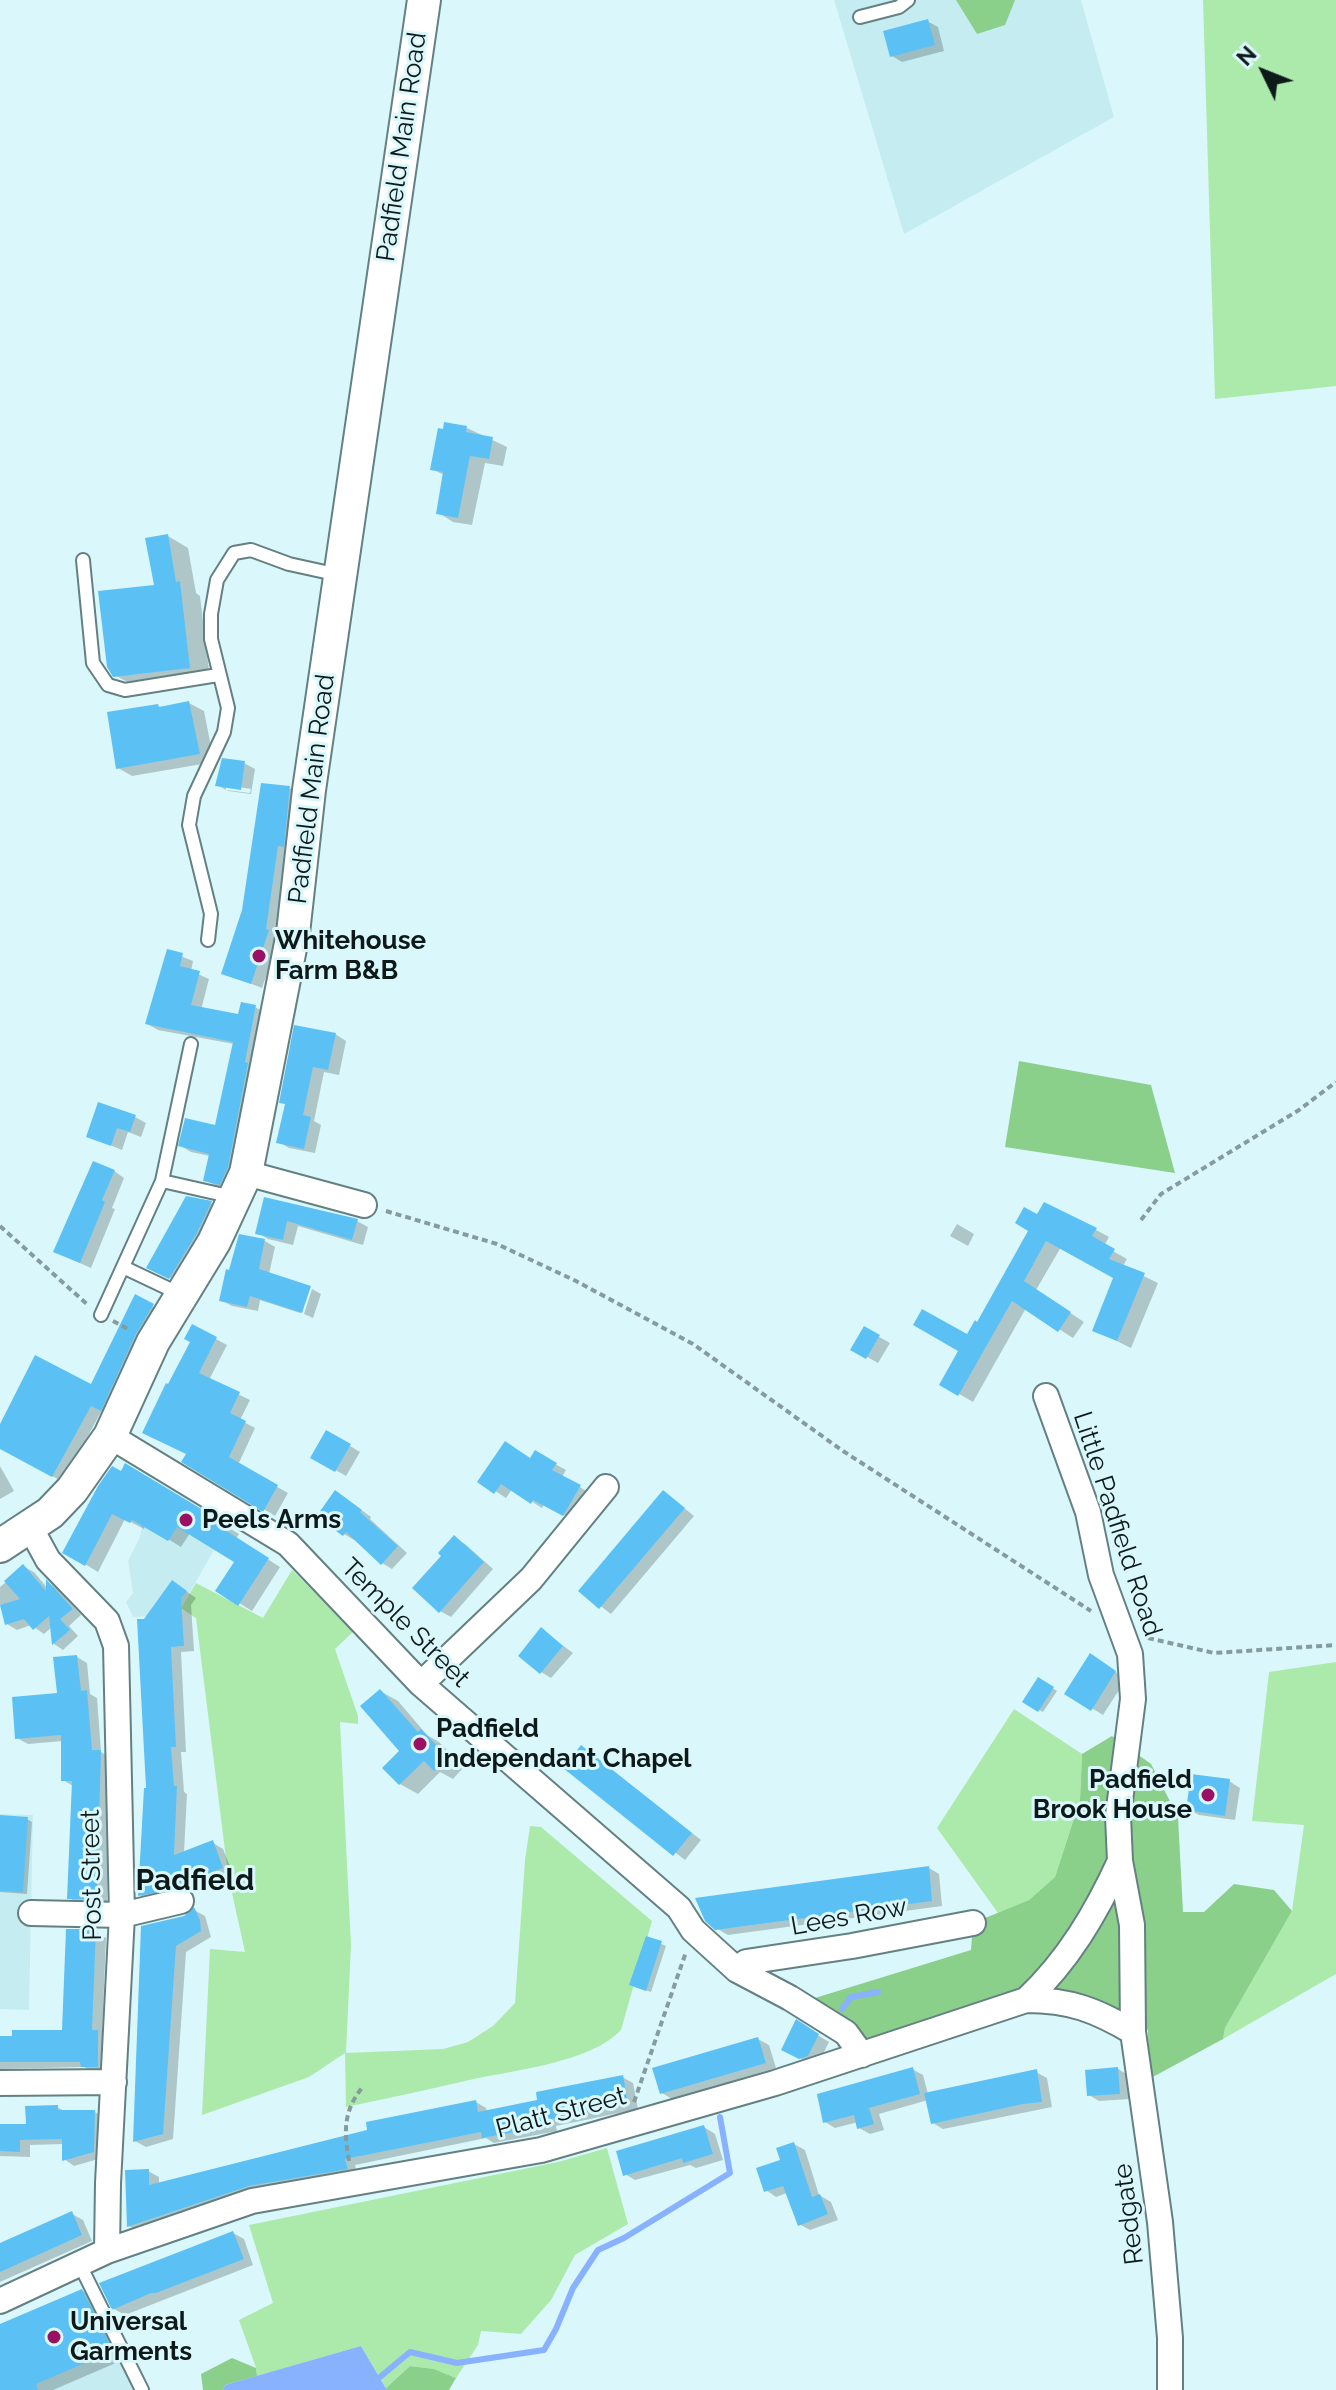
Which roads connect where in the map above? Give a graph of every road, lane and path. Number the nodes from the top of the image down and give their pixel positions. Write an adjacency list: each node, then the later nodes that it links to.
1 (424, 0): 5 (street, Padfield Main Road)
2 (908, 0): 3 (lane)
3 (860, 17)
4 (83, 560): 6 (lane)
5 (342, 575): 6 (lane); 11 (street, Padfield Main Road)
6 (218, 675): 7 (lane)
7 (208, 940)
8 (191, 1044): 10 (lane)
9 (1336, 1082): 13 (path)
10 (162, 1181): 11 (lane); 15 (lane)
11 (240, 1185): 12 (street); 16 (street, Padfield Main Road)
12 (364, 1205): 24 (path)
13 (1141, 1220)
14 (0, 1226): 17 (path)
15 (123, 1267): 16 (lane); 17 (lane)
16 (182, 1295): 18 (street, Padfield Main Road)
17 (101, 1315): 18 (path)
18 (153, 1342): 20 (street, Padfield Main Road)
19 (1046, 1396): 24 (street, Little Padfield Road)
20 (110, 1436): 22 (street, Padfield Main Road); 26 (street, Temple Street)
21 (606, 1487): 26 (street)
22 (30, 1527): 23 (street, Padfield Main Road); 30 (street, Post Street)
23 (0, 1546)
24 (1122, 1632): 25 (path); 27 (street, Little Padfield Road)
25 (1336, 1645)
26 (421, 1684): 32 (street, Temple Street)
27 (1120, 1861): 34 (street, Little Padfield Road); 35 (street, Little Padfield Road)
28 (181, 1901): 30 (street)
29 (31, 1913): 30 (street)
30 (122, 1915): 37 (street, Post Street)
31 (973, 1923): 33 (street, Lees Row)
32 (693, 1930): 33 (street, Temple Street); 40 (path)
33 (737, 1970): 36 (street, Temple Street)
34 (1026, 2000): 35 (street, Platt Street); 36 (street, Platt Street)
35 (1133, 2032): 46 (street, Redgate)
36 (862, 2055): 40 (street, Platt Street)
37 (114, 2082): 38 (street); 42 (street, Post Street)
38 (0, 2083)
39 (362, 2088): 41 (path)
40 (633, 2123): 41 (street, Platt Street)
41 (354, 2183): 42 (street, Platt Street)
42 (107, 2251): 43 (street, Platt Street)
43 (80, 2265): 44 (street, Platt Street); 45 (lane)
44 (0, 2301)
45 (142, 2390)
46 (1170, 2390)

